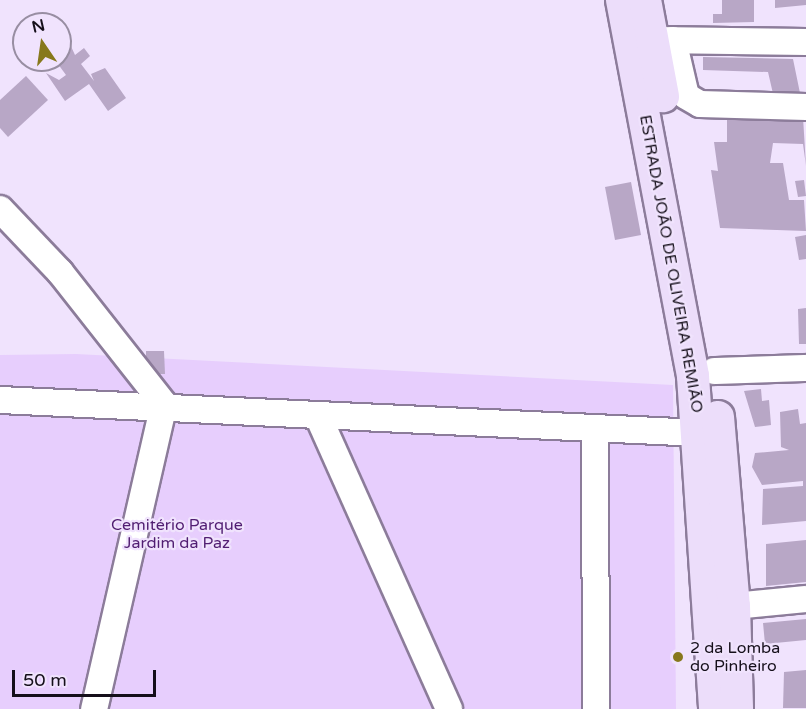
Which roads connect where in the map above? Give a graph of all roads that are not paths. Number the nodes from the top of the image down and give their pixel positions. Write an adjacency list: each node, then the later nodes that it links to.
1 (622, 0): 13 (main road, ESTRADA JOÃO DE OLIVEIRA REMIÃO)
2 (645, 0): 3 (main road, ESTRADA JOÃO DE OLIVEIRA REMIÃO)
3 (663, 40): 4 (street); 5 (street); 8 (main road, ESTRADA JOÃO DE OLIVEIRA REMIÃO)
4 (806, 42)
5 (806, 107)
6 (0, 209): 10 (street)
7 (806, 368): 8 (street)
8 (714, 371): 15 (main road, ESTRADA JOÃO DE OLIVEIRA REMIÃO)
9 (0, 399): 10 (street)
10 (164, 404): 11 (street); 16 (street)
11 (318, 416): 12 (street); 17 (street)
12 (595, 430): 13 (street); 18 (street)
13 (699, 433): 19 (main road, ESTRADA JOÃO DE OLIVEIRA REMIÃO)
14 (806, 599): 15 (street)
15 (734, 606): 20 (main road, ESTRADA JOÃO DE OLIVEIRA REMIÃO)
16 (94, 709)
17 (449, 709)
18 (596, 709)
19 (715, 709)
20 (737, 709)

